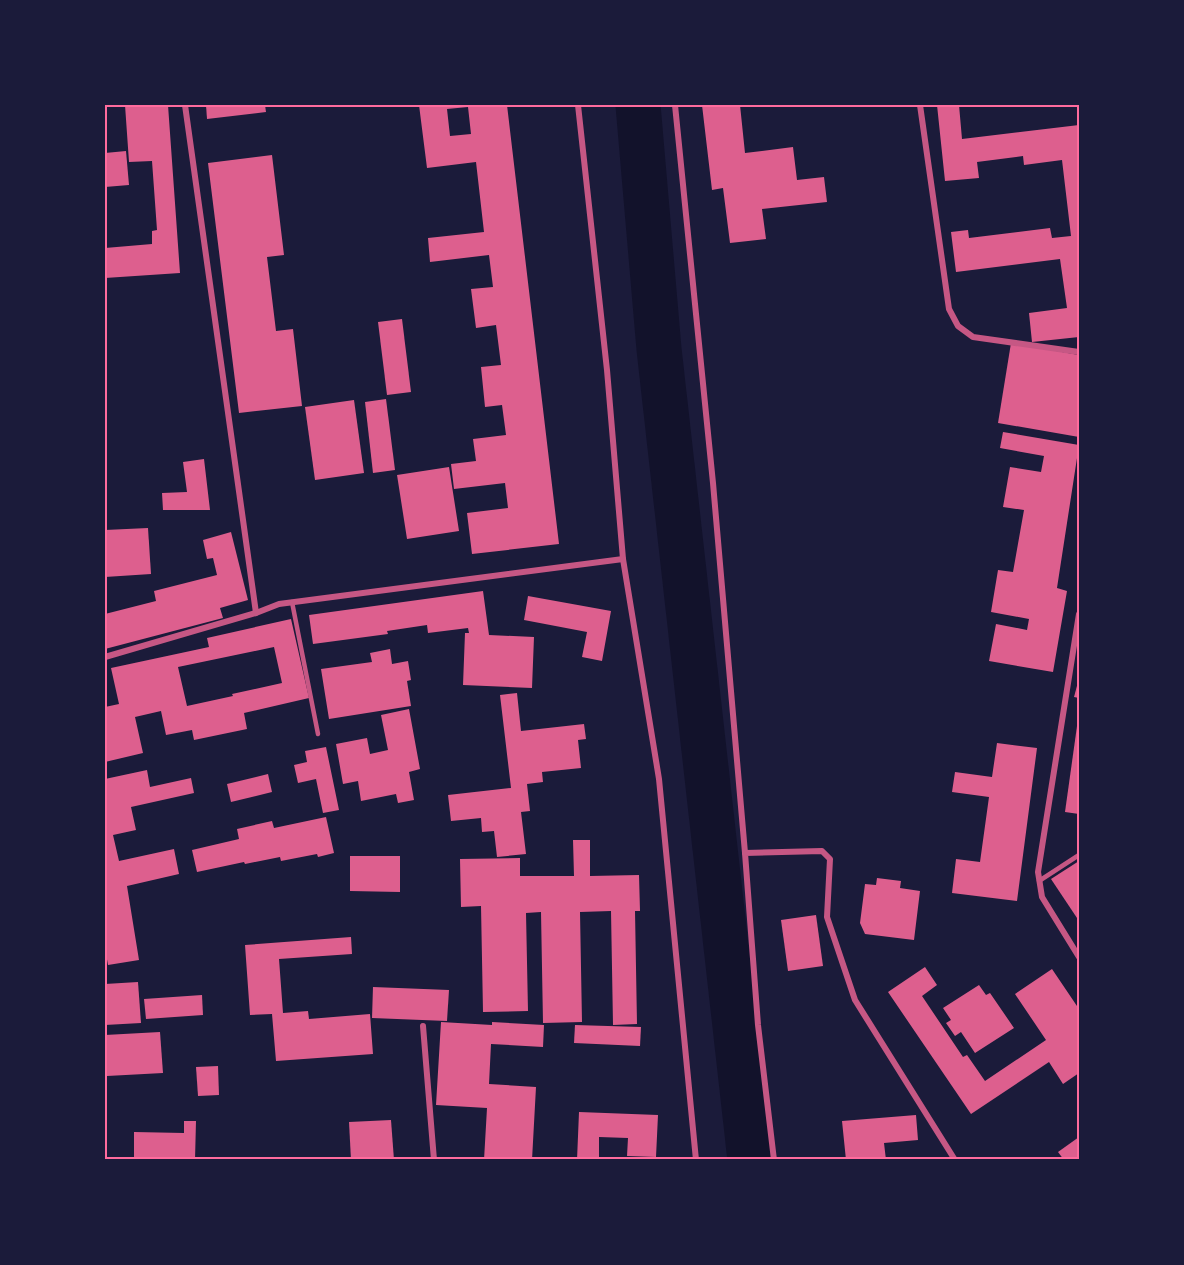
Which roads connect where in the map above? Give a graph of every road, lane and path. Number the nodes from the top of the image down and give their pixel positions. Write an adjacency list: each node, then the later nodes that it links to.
1 (185, 105): 8 (street)
2 (578, 105): 6 (street)
3 (675, 105): 12 (street)
4 (920, 105): 5 (street)
5 (1079, 352)
6 (623, 559): 7 (street); 18 (street)
7 (292, 602): 8 (street); 11 (lane)
8 (256, 613): 10 (street)
9 (1079, 614): 14 (street)
10 (105, 657)
11 (318, 734)
12 (745, 853): 19 (street); 20 (street)
13 (1079, 855): 14 (lane)
14 (1040, 880): 15 (street)
15 (1079, 957)
16 (423, 1026): 17 (street)
17 (434, 1160)
18 (696, 1160)
19 (774, 1160)
20 (955, 1160)

